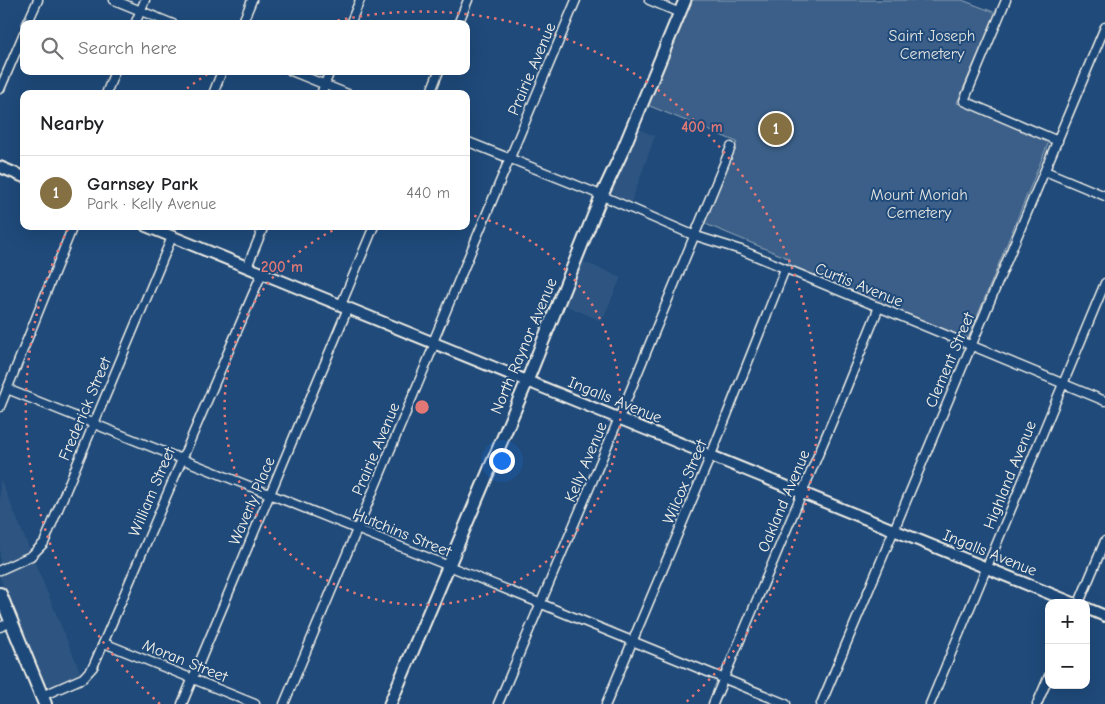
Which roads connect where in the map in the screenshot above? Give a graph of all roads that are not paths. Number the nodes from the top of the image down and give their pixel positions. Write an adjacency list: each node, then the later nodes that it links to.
1 (38, 0): 13 (street)
2 (114, 0): 11 (street)
3 (146, 0): 11 (street)
4 (252, 0): 16 (street)
5 (360, 0): 17 (street)
6 (468, 0): 18 (street)
7 (576, 0): 36 (street, Prairie Avenue)
8 (648, 0): 12 (street)
9 (685, 0): 12 (main road, North Raynor Avenue)
10 (1006, 0): 33 (street)
11 (141, 11): 14 (street); 15 (street)
12 (680, 12): 41 (main road, North Raynor Avenue)
13 (30, 20)
14 (137, 20)
15 (163, 20)
16 (244, 20)
17 (352, 20)
18 (460, 20)
19 (1105, 27): 33 (street, Clement Street)
20 (20, 42): 27 (street)
21 (113, 75): 28 (street)
22 (220, 75): 29 (street)
23 (300, 75): 26 (street)
24 (328, 75): 26 (street)
25 (437, 75): 32 (street)
26 (324, 85): 30 (street); 31 (street)
27 (0, 89)
28 (108, 90)
29 (215, 90)
30 (322, 90)
31 (337, 90)
32 (432, 90)
33 (1058, 140): 38 (street, Clement Street)
34 (470, 143): 36 (street, Curtis Avenue)
35 (731, 147): 46 (street, Kelly Avenue)
36 (510, 158): 41 (street, Curtis Avenue); 54 (street, Prairie Avenue)
37 (0, 167): 39 (street)
38 (1045, 171): 40 (street); 55 (street, Clement Street)
39 (20, 175)
40 (1105, 196)
41 (601, 197): 46 (street, Curtis Avenue); 56 (main road, North Raynor Avenue)
42 (71, 230): 58 (street)
43 (161, 230): 47 (street, Ingalls Avenue)
44 (262, 230): 48 (street)
45 (372, 230): 52 (street, Waverly Place)
46 (693, 235): 49 (street, Curtis Avenue); 61 (street, Kelly Avenue)
47 (172, 237): 48 (street, Ingalls Avenue); 62 (street, Frederick Street)
48 (247, 267): 50 (street, Ingalls Avenue)
49 (786, 270): 53 (street, Curtis Avenue); 63 (street, Wilcox Street)
50 (262, 273): 52 (street, Ingalls Avenue); 64 (street, William Street)
51 (1105, 283): 57 (street, Highland Avenue)
52 (344, 306): 54 (street, Ingalls Avenue); 66 (street, Waverly Place)
53 (878, 307): 55 (street, Curtis Avenue); 65 (street, Oakland Avenue)
54 (434, 342): 56 (street, Ingalls Avenue); 67 (street, Prairie Avenue)
55 (970, 346): 57 (street, Curtis Avenue); 68 (street, Clement Street)
56 (527, 381): 61 (street, Ingalls Avenue); 70 (main road, North Raynor Avenue)
57 (1062, 384): 59 (street, Curtis Avenue); 71 (street, Highland Avenue)
58 (7, 389): 60 (street); 62 (street, Hutchins Street)
59 (1105, 401)
60 (0, 407)
61 (619, 418): 63 (street, Ingalls Avenue); 76 (street, Kelly Avenue)
62 (93, 424): 64 (street, Hutchins Street); 72 (street, Frederick Street)
63 (711, 455): 65 (street, Ingalls Avenue); 81 (street, Wilcox Street)
64 (181, 459): 66 (street, Hutchins Street); 82 (street, William Street)
65 (802, 492): 68 (street, Ingalls Avenue); 84 (street, Oakland Avenue)
66 (270, 494): 67 (street, Hutchins Street); 83 (street, Waverly Place)
67 (357, 529): 70 (street, Hutchins Street); 89 (street, Prairie Avenue)
68 (894, 530): 71 (street, Ingalls Avenue); 95 (street, Clement Street)
69 (1105, 541): 75 (street)
70 (449, 566): 76 (street, Hutchins Street); 90 (main road, North Raynor Avenue)
71 (987, 568): 74 (street, Ingalls Avenue); 96 (street, Highland Avenue)
72 (0, 570)
73 (0, 594): 79 (main road)
74 (1063, 599)
75 (1081, 599)
76 (540, 604): 81 (street, Hutchins Street); 91 (street, Kelly Avenue)
77 (1090, 610): 78 (street)
78 (1105, 616)
79 (12, 622): 80 (street); 86 (main road)
80 (0, 627)
81 (633, 641): 84 (street, Hutchins Street); 92 (street, Wilcox Street)
82 (104, 643): 83 (street, Moran Street); 86 (street, William Street)
83 (192, 679): 87 (street, Waverly Place); 88 (street, Moran Street)
84 (724, 679): 93 (street, Oakland Avenue); 94 (street, Hutchins Street)
85 (1045, 685): 97 (street)
86 (44, 700)
87 (182, 704)
88 (255, 704)
89 (284, 704)
90 (390, 704)
91 (498, 704)
92 (606, 704)
93 (713, 704)
94 (786, 704)
95 (821, 704)
96 (930, 704)
97 (1037, 704)

